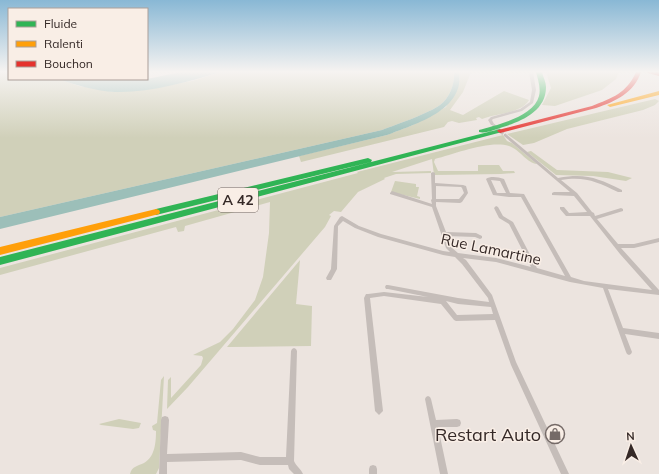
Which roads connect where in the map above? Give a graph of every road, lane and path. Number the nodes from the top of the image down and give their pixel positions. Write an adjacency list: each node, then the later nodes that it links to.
1 (533, 94): 7 (street)
2 (543, 94): 8 (highway, A 42)
3 (613, 94): 8 (highway)
4 (622, 94): 6 (highway, A 42)
5 (655, 94): 6 (highway)
6 (585, 110): 30 (highway, A 42)
7 (492, 124)
8 (472, 134): 28 (highway, A 42)
9 (505, 135): 11 (street)
10 (433, 173): 12 (street)
11 (558, 179): 13 (street); 17 (street)
12 (434, 184): 18 (street); 18 (street)
13 (620, 191)
14 (392, 194): 19 (street)
15 (509, 194): 15 (street); 33 (street)
16 (554, 194): 17 (street)
17 (575, 194): 23 (street)
18 (433, 200): 19 (street)
19 (434, 206): 24 (street)
20 (496, 208): 31 (street)
21 (562, 208): 23 (street)
22 (621, 210): 23 (street)
23 (593, 216): 27 (street)
24 (444, 234): 25 (street); 29 (street)
25 (480, 237)
26 (659, 240): 27 (street)
27 (617, 246): 36 (street)
28 (0, 251)
29 (456, 254): 31 (street, Rue Lamartine); 32 (street, Rue Lamartine); 37 (street)
30 (0, 261)
31 (535, 270): 33 (street, Rue Lamartine)
32 (329, 278)
33 (570, 280): 35 (street, Rue Lamartine)
34 (388, 287): 37 (street)
35 (605, 287): 36 (street, Rue Lamartine); 39 (street)
36 (658, 293)
37 (493, 305): 38 (street)
38 (496, 317): 44 (street); 53 (street)
39 (621, 331): 40 (street); 42 (street)
40 (659, 336)
41 (294, 351): 49 (street)
42 (629, 352)
43 (428, 399): 47 (street)
44 (379, 411)
45 (165, 420): 48 (street)
46 (457, 423): 47 (street)
47 (434, 424): 52 (street)
48 (164, 458): 49 (street); 50 (street)
49 (290, 461): 51 (street)
50 (163, 474)
51 (299, 474)
52 (444, 474)
53 (566, 474)

